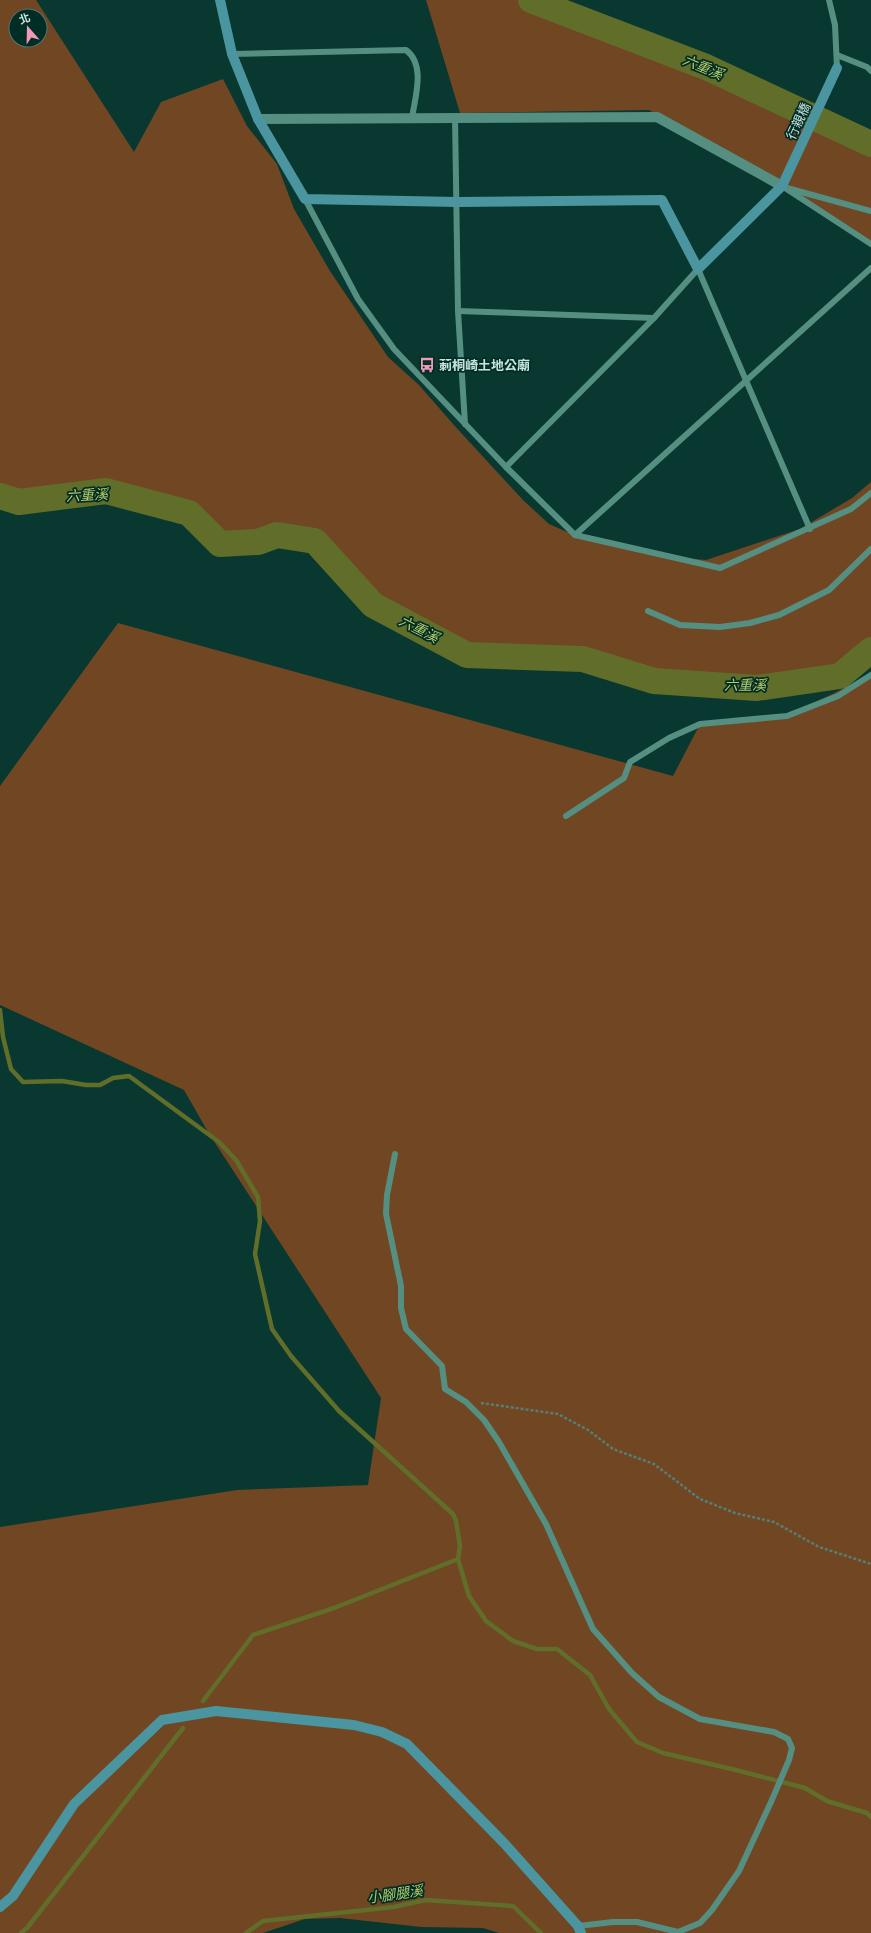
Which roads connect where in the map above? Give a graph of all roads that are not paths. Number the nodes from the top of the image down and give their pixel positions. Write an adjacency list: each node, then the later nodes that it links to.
1 (220, 0): 3 (street)
2 (829, 0): 4 (lane)
3 (232, 54): 8 (lane); 9 (street)
4 (837, 55): 5 (lane); 6 (lane)
5 (837, 68): 10 (street, 行親橋)
6 (871, 71)
7 (455, 117): 8 (street); 10 (street); 12 (lane)
8 (412, 118): 9 (street)
9 (258, 119): 11 (street)
10 (782, 186): 13 (lane); 14 (lane); 16 (street)
11 (305, 199): 12 (street); 20 (lane)
12 (457, 202): 16 (street); 17 (lane)
13 (871, 211)
14 (871, 244)
15 (871, 268): 19 (lane)
16 (698, 269): 18 (lane); 19 (lane)
17 (458, 311): 18 (lane); 20 (lane)
18 (654, 318): 21 (lane)
19 (747, 381): 23 (lane); 24 (lane)
20 (465, 424): 21 (lane)
21 (506, 467): 24 (lane)
22 (871, 493): 23 (lane)
23 (810, 529): 24 (lane)
24 (575, 535)
25 (871, 549): 26 (lane)
26 (648, 610)
27 (871, 675): 28 (lane)
28 (566, 816)
29 (395, 1154): 31 (lane)
30 (0, 1907): 31 (street)
31 (579, 1929)

